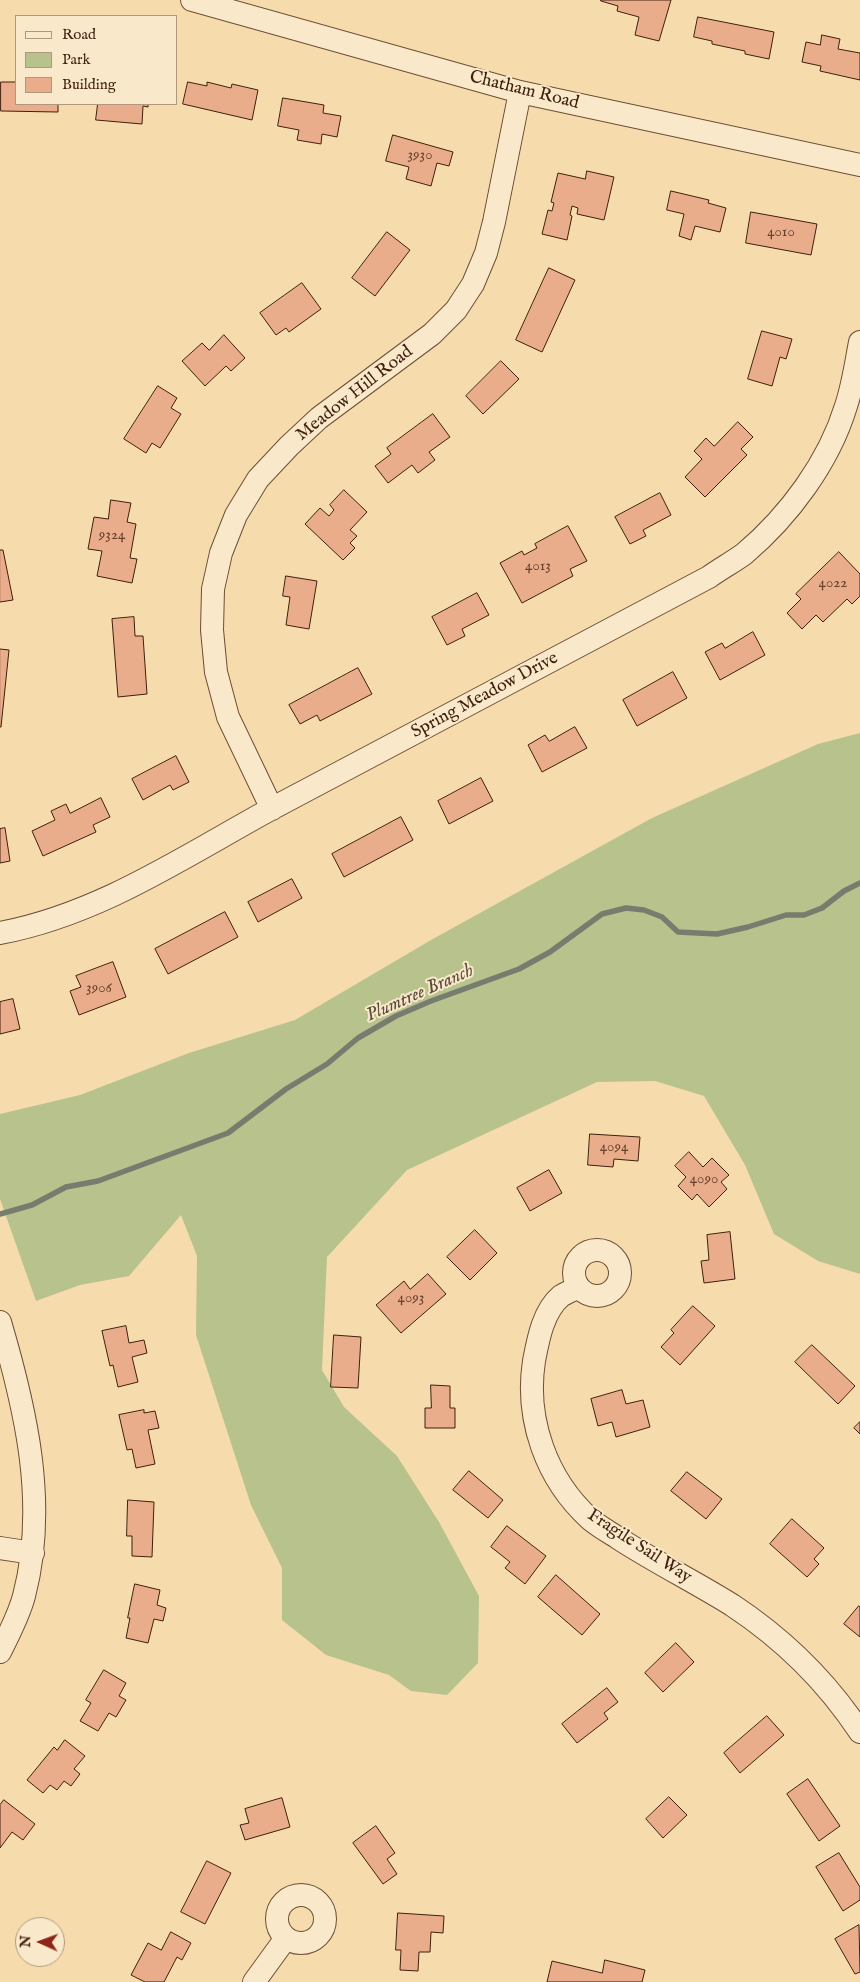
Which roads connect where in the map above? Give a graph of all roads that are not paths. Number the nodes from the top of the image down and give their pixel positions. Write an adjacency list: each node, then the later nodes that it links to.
1 (192, 0): 2 (street, Chatham Road)
2 (520, 92): 3 (street, Chatham Road); 5 (street, Meadow Hill Road)
3 (860, 165)
4 (860, 342): 5 (street, Spring Meadow Drive)
5 (272, 809): 6 (street, Spring Meadow Drive)
6 (0, 933)
7 (578, 1288): 12 (street, Fragile Sail Way)
8 (0, 1322): 10 (street)
9 (0, 1548): 10 (street)
10 (33, 1553): 11 (street)
11 (0, 1652)
12 (860, 1732)
13 (286, 1938): 14 (street)
14 (254, 1982)

